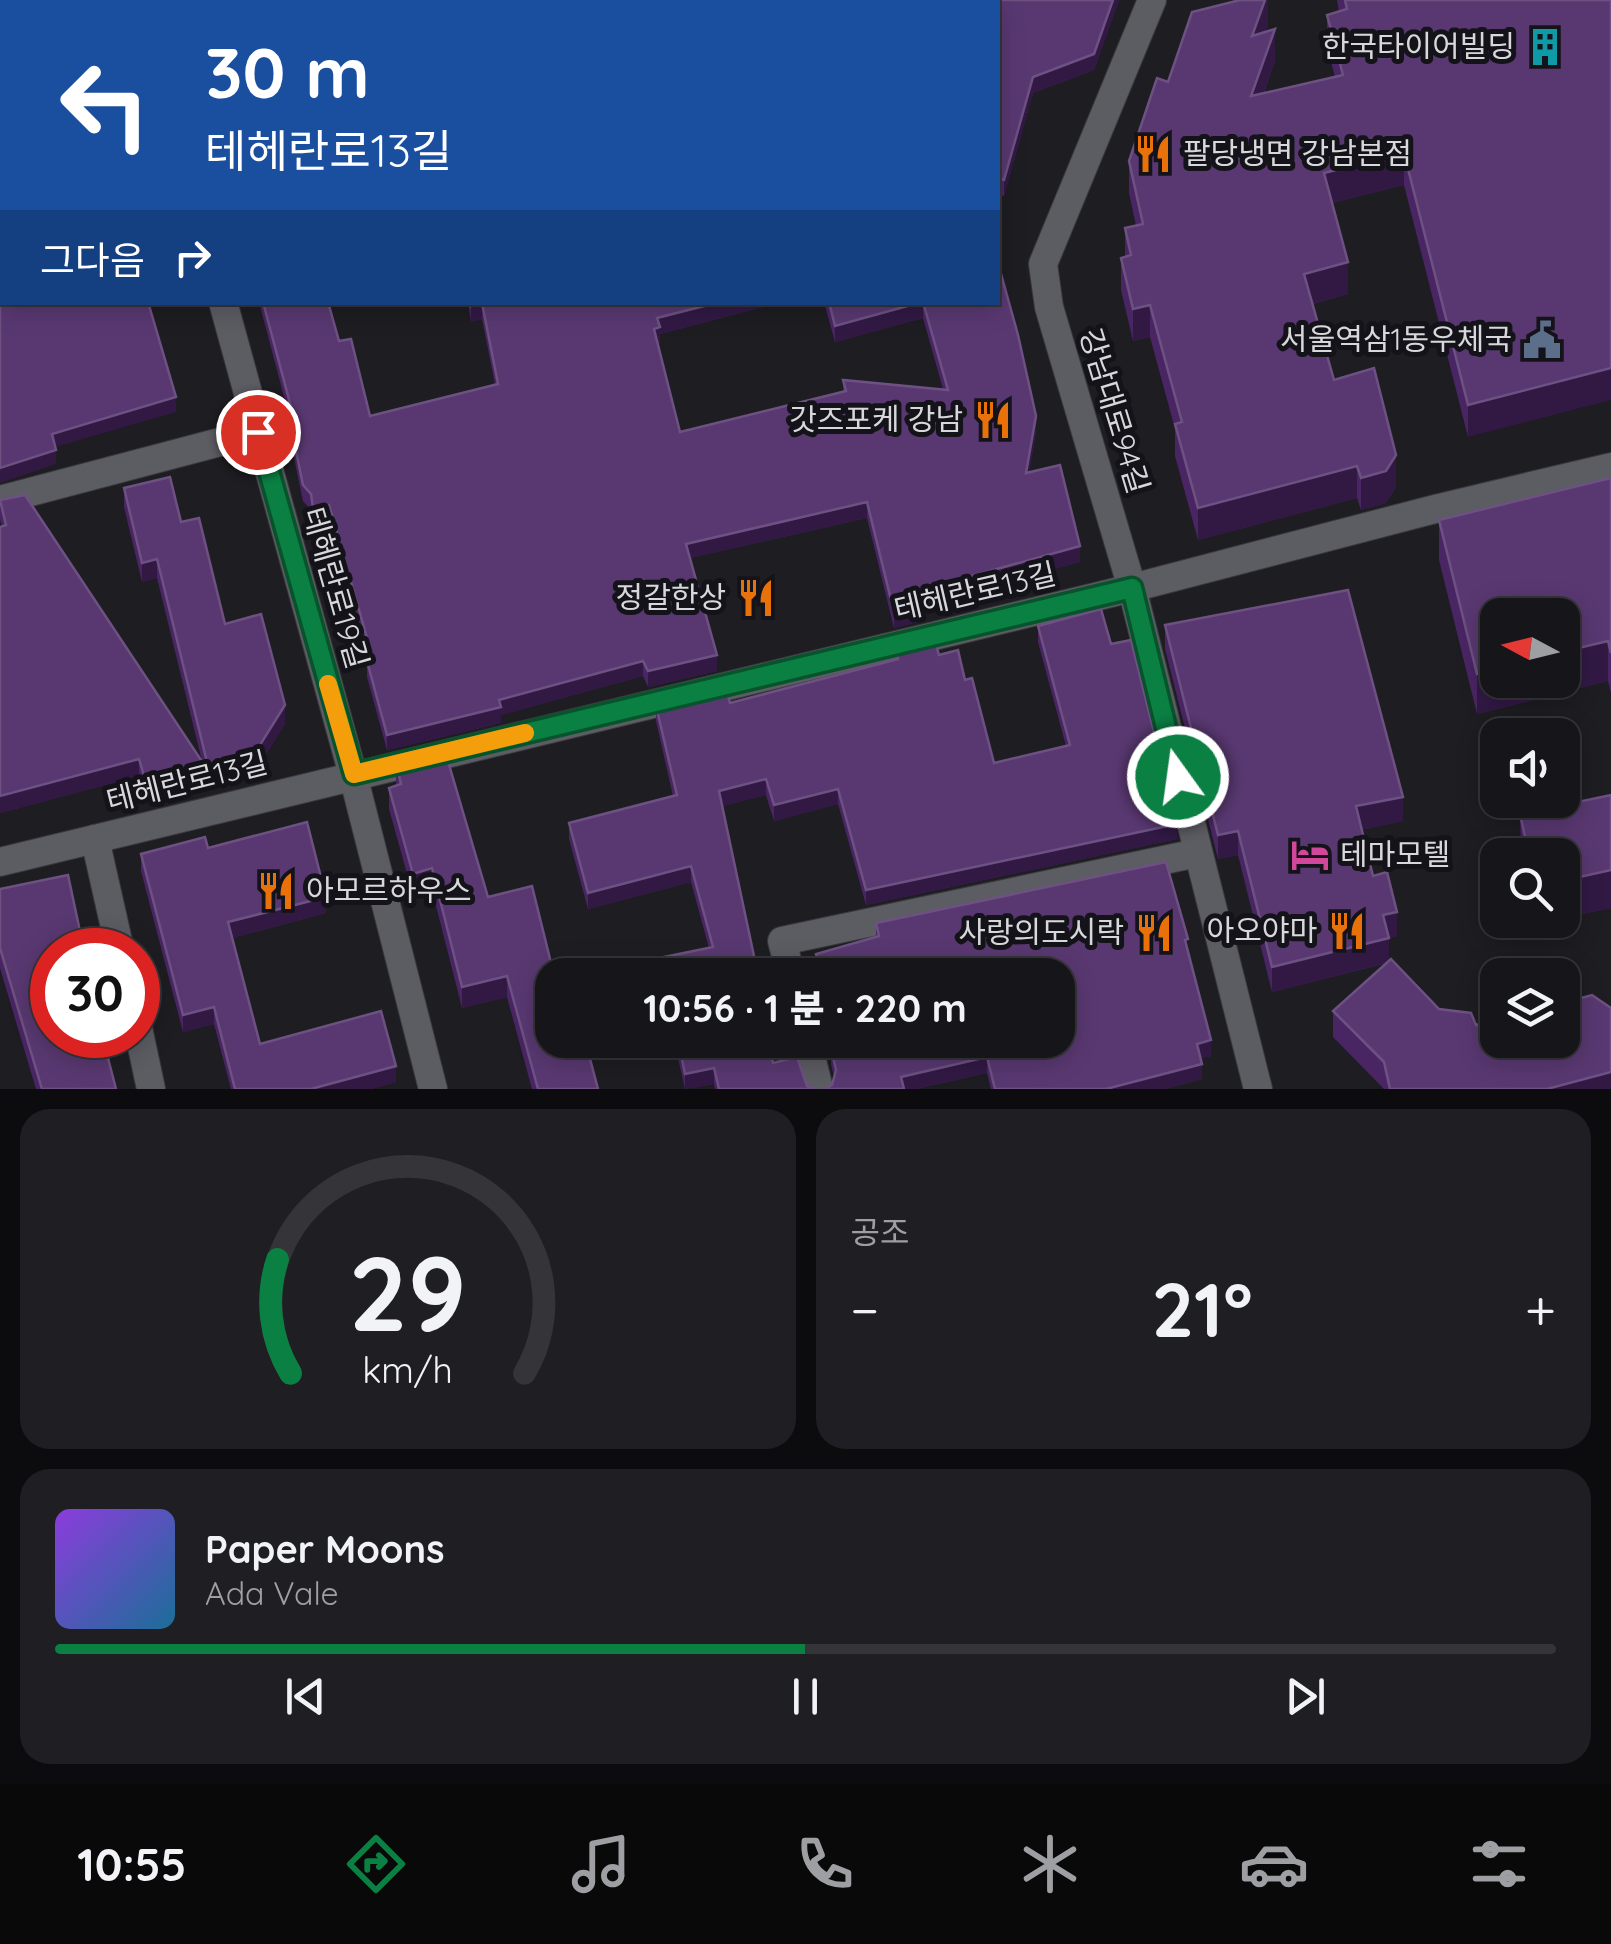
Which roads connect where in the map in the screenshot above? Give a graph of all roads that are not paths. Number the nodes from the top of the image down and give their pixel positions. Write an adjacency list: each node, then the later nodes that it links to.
1 (1152, 0): 6 (street, 강남대로94길)
2 (224, 305): 3 (street, 테헤란로19길)
3 (258, 432): 5 (street); 7 (street, 테헤란로19길)
4 (1611, 467): 6 (street, 테헤란로13길)
5 (0, 500)
6 (1132, 588): 7 (street, 테헤란로13길); 9 (street, 강남대로94길)
7 (354, 774): 8 (street, 테헤란로13길); 16 (street)
8 (94, 838): 10 (street, 테헤란로13길); 11 (street, 테헤란로13길)
9 (1197, 852): 12 (street); 18 (street, 강남대로94길)
10 (0, 862)
11 (115, 928)
12 (786, 958)
13 (144, 1058): 15 (street)
14 (812, 1058): 17 (street)
15 (151, 1089)
16 (434, 1089)
17 (820, 1089)
18 (1258, 1089)

